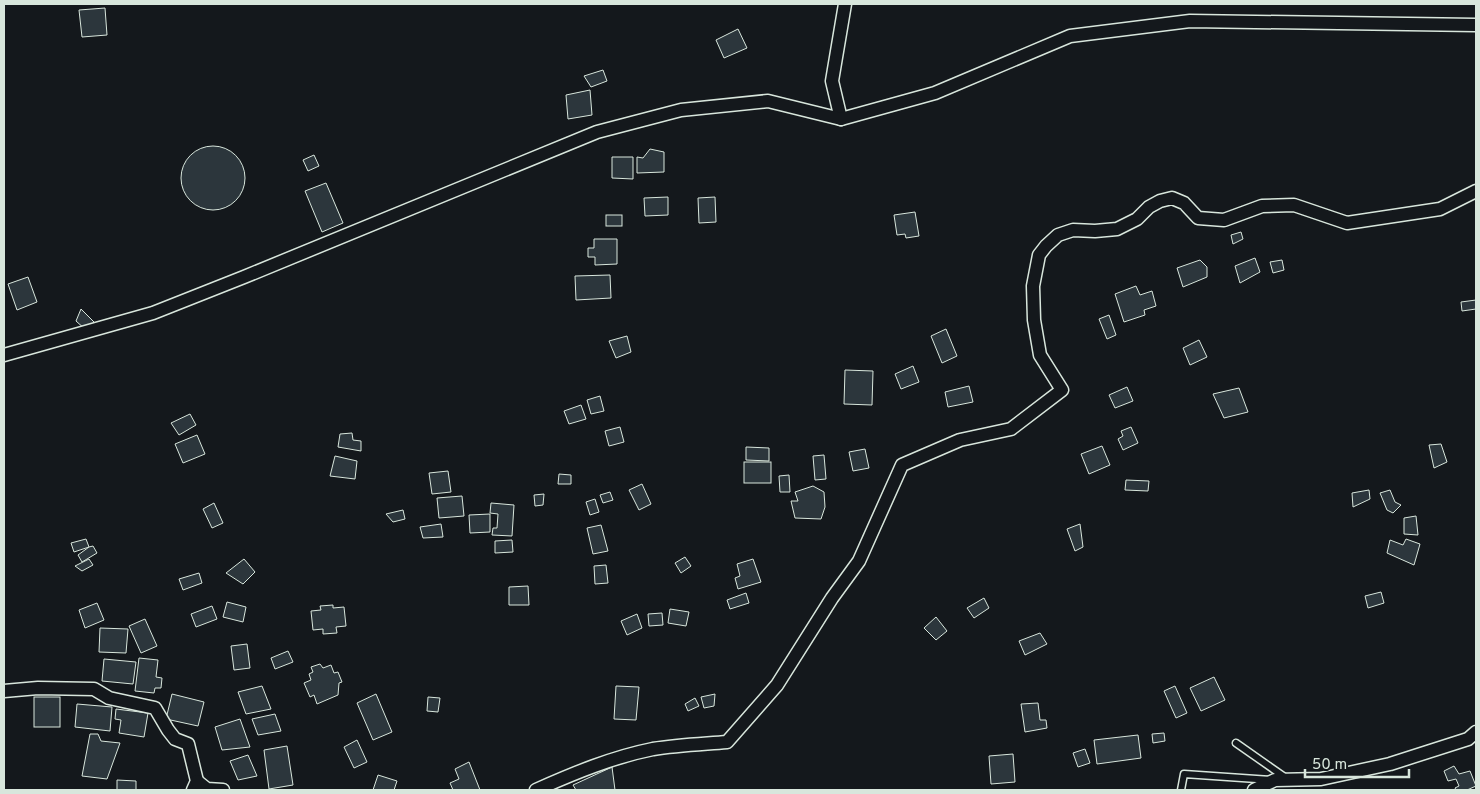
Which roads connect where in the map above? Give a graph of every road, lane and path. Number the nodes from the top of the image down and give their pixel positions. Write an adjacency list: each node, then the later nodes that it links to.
1 (845, 4): 3 (street)
2 (1476, 25): 3 (street)
3 (841, 119): 5 (street)
4 (1476, 191): 13 (street)
5 (4, 354)
6 (4, 691): 11 (street)
7 (1474, 737): 10 (street)
8 (1236, 743): 10 (lane)
9 (1275, 780): 10 (street); 14 (lane); 15 (street)
10 (1289, 780)
11 (195, 786): 12 (street)
12 (223, 790)
13 (536, 790)
14 (1181, 790)
15 (1254, 790)

